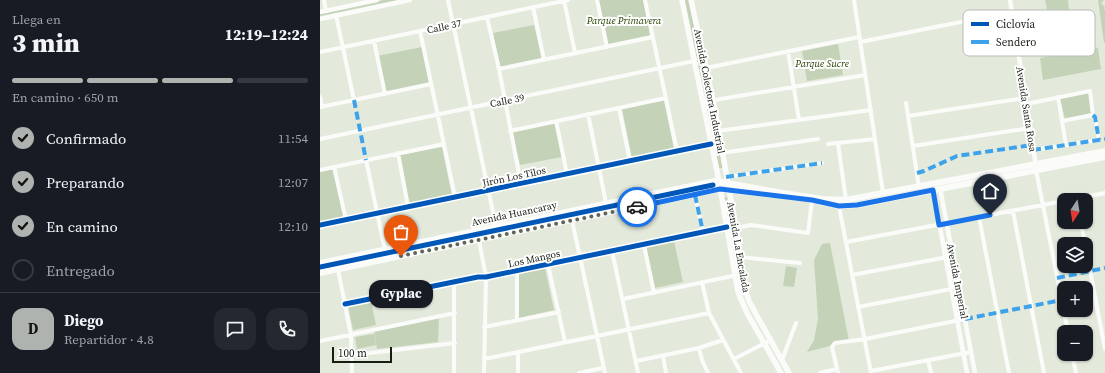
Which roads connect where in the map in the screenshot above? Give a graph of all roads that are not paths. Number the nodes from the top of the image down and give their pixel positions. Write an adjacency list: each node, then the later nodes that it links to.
1 (324, 0): 15 (street)
2 (377, 0): 12 (street)
3 (410, 0): 17 (street)
4 (448, 0): 21 (street)
5 (565, 0): 13 (street, Calle 37); 31 (street)
6 (597, 0): 27 (street)
7 (645, 0): 23 (street)
8 (682, 0): 34 (main road, Avenida Colectora Industrial)
9 (691, 0): 36 (main road, Avenida Colectora Industrial)
10 (854, 0): 24 (street)
11 (1010, 0): 14 (street, Avenida Santa Rosa)
12 (366, 1): 15 (street)
13 (533, 7): 18 (street, Calle 37); 33 (street)
14 (1011, 10)
15 (326, 11): 16 (street)
16 (320, 12)
17 (336, 15): 19 (street); 28 (street)
18 (487, 17): 21 (street, Calle 37); 37 (street)
19 (320, 19)
20 (963, 22): 26 (street)
21 (453, 24): 22 (street, Calle 37); 53 (street)
22 (420, 31): 25 (street, Calle 37); 39 (street)
23 (653, 37): 27 (street); 35 (street)
24 (859, 37): 26 (street); 29 (street)
25 (374, 41): 28 (street, Calle 37); 41 (street)
26 (860, 42): 38 (street)
27 (607, 46): 31 (street)
28 (343, 48): 30 (street, Calle 37); 46 (street)
29 (788, 51): 36 (street); 40 (street)
30 (320, 52)
31 (575, 53): 33 (street)
32 (1018, 56): 45 (street, Avenida Santa Rosa)
33 (544, 60): 37 (street)
34 (694, 61): 35 (street, Calle 39); 49 (main road, Avenida Colectora Industrial)
35 (659, 68): 44 (street); 47 (street, Calle 39)
36 (706, 68): 48 (main road, Avenida Colectora Industrial)
37 (499, 69): 47 (street)
38 (865, 75): 40 (street); 55 (street)
39 (431, 84): 41 (street); 56 (street)
40 (794, 87): 48 (street); 60 (street)
41 (385, 94): 46 (street)
42 (320, 97): 52 (street)
43 (1058, 97): 51 (street); 58 (street); 62 (street)
44 (666, 98): 54 (street); 76 (street)
45 (1025, 98): 51 (street, Avenida Santa Rosa); 59 (street)
46 (354, 100): 52 (street)
47 (504, 100): 53 (street, Calle 39); 64 (street)
48 (712, 100): 49 (street); 65 (main road, Avenida Colectora Industrial)
49 (703, 102): 70 (main road, Avenida Colectora Industrial)
50 (906, 103): 59 (street)
51 (1026, 104): 63 (street, Avenida Santa Rosa)
52 (321, 107)
53 (470, 107): 56 (street, Calle 39); 95 (street)
54 (619, 108): 57 (street); 82 (street)
55 (871, 110): 60 (street); 68 (street)
56 (438, 114): 66 (street, Calle 39); 69 (street)
57 (588, 114): 61 (street); 85 (street)
58 (1093, 115): 62 (street); 73 (street)
59 (908, 116): 74 (street)
60 (799, 120): 65 (street)
61 (556, 121): 64 (street); 88 (street)
62 (1062, 121): 73 (street)
63 (1030, 128): 74 (street); 75 (street, Avenida Santa Rosa)
64 (510, 131): 91 (street)
65 (718, 131): 79 (main road, Avenida Colectora Industrial)
66 (320, 139)
67 (818, 139): 79 (street)
68 (875, 139): 72 (street); 97 (street)
69 (444, 144): 78 (street); 101 (street)
70 (711, 144): 76 (street, Jirón Los Tilos); 89 (main road, Avenida Colectora Industrial)
71 (828, 144): 72 (street)
72 (838, 144): 103 (street)
73 (1066, 145): 75 (street)
74 (913, 146): 92 (street)
75 (1033, 150): 86 (street, Avenida Santa Rosa)
76 (677, 151): 82 (street, Jirón Los Tilos)
77 (1105, 151): 86 (main road, Avenida Huancaray)
78 (398, 153): 81 (street); 108 (street)
79 (722, 153): 90 (main road, Avenida Colectora Industrial)
80 (1105, 157): 86 (main road, Avenida Huancaray)
81 (366, 160): 84 (street); 111 (street)
82 (630, 161): 85 (street, Jirón Los Tilos)
83 (822, 162): 90 (street)
84 (334, 167): 87 (street); 113 (street)
85 (599, 167): 88 (street, Jirón Los Tilos); 105 (street)
86 (1036, 167): 92 (main road, Avenida Huancaray); 93 (main road, Avenida Huancaray); 106 (street)
87 (320, 170)
88 (567, 174): 91 (street, Jirón Los Tilos)
89 (719, 181): 90 (main road, Avenida Huancaray); 94 (main road, Avenida La Encalada); 105 (main road, Avenida Huancaray)
90 (727, 183): 94 (main road, Avenida Huancaray); 102 (main road, Avenida Huancaray); 103 (main road, Avenida Huancaray); 120 (main road, Avenida La Encalada)
91 (521, 184): 95 (street, Jirón Los Tilos)
92 (919, 186): 97 (main road, Avenida Huancaray)
93 (940, 188): 96 (main road, Avenida Huancaray); 115 (street, Avenida Imperial)
94 (720, 189): 99 (main road, Avenida Huancaray); 119 (main road, Avenida La Encalada)
95 (488, 190): 101 (street, Jirón Los Tilos); 118 (street)
96 (933, 190): 107 (main road, Avenida Huancaray); 117 (street, Avenida Imperial)
97 (883, 193): 103 (main road, Avenida Huancaray)
98 (1105, 194): 100 (street)
99 (695, 195): 114 (main road, Avenida Huancaray); 122 (street)
100 (1093, 196)
101 (455, 197): 108 (street, Jirón Los Tilos)
102 (812, 200): 107 (main road, Avenida Huancaray); 120 (street)
103 (846, 200)
104 (1057, 202): 106 (street)
105 (606, 204): 109 (main road, Avenida Huancaray)
106 (1043, 205): 110 (street); 158 (street)
107 (839, 206): 125 (street)
108 (408, 207): 111 (street, Jirón Los Tilos)
109 (570, 211): 114 (street); 118 (main road, Avenida Huancaray)
110 (1013, 211): 112 (street); 203 (street)
111 (377, 214): 113 (street, Jirón Los Tilos); 127 (street)
112 (978, 217): 115 (street); 202 (street)
113 (346, 220): 116 (street, Jirón Los Tilos)
114 (572, 220): 123 (main road, Avenida Huancaray); 131 (street)
115 (947, 223): 117 (street); 129 (street, Avenida Imperial)
116 (320, 225)
117 (939, 225): 125 (street); 130 (street, Avenida Imperial)
118 (496, 226): 121 (main road, Avenida Huancaray); 123 (street)
119 (727, 227): 122 (street, Los Mangos); 142 (main road, Avenida La Encalada)
120 (736, 228): 132 (main road, Avenida La Encalada)
121 (477, 230): 124 (street); 127 (main road, Avenida Huancaray)
122 (703, 232): 126 (street, Los Mangos)
123 (498, 236): 124 (main road, Avenida Huancaray)
124 (479, 240): 136 (main road, Avenida Huancaray); 143 (street)
125 (846, 242): 141 (street)
126 (644, 245): 128 (street, Los Mangos); 147 (street)
127 (385, 250): 133 (main road, Avenida Huancaray)
128 (612, 251): 131 (street, Los Mangos); 148 (street)
129 (953, 256): 130 (street); 154 (street, Avenida Imperial)
130 (945, 257): 141 (street); 146 (street, Avenida Imperial)
131 (580, 258): 135 (street, Los Mangos); 162 (street)
132 (740, 258): 134 (street); 140 (main road, Avenida La Encalada)
133 (320, 263)
134 (800, 263)
135 (548, 264): 137 (street, Los Mangos); 151 (street)
136 (338, 269): 138 (main road, Avenida Huancaray); 149 (street)
137 (518, 271): 143 (street, Los Mangos); 155 (street)
138 (320, 273)
139 (1091, 273): 171 (street)
140 (742, 274): 142 (street); 165 (main road, Avenida La Encalada)
141 (852, 275): 150 (street)
142 (735, 276): 145 (street); 169 (main road, Avenida La Encalada)
143 (486, 277): 144 (street, Los Mangos); 159 (street)
144 (454, 282): 149 (street, Los Mangos); 152 (street)
145 (702, 282): 147 (street); 153 (street)
146 (951, 289): 150 (street); 156 (street, Avenida Imperial)
147 (654, 293): 148 (street)
148 (623, 299): 160 (street)
149 (345, 304): 161 (street)
150 (858, 307): 163 (street)
151 (559, 312): 155 (street); 167 (street)
152 (455, 313): 161 (street); 168 (street)
153 (709, 313): 160 (street); 164 (street)
154 (965, 319): 156 (street); 173 (street, Avenida Imperial)
155 (517, 320): 159 (street)
156 (957, 321): 163 (street); 174 (street, Avenida Imperial)
157 (796, 323): 179 (street)
158 (1067, 325)
159 (484, 327): 177 (street)
160 (629, 329): 162 (street); 181 (street)
161 (351, 334): 166 (street); 175 (street)
162 (597, 336): 167 (street); 183 (street)
163 (865, 339): 184 (street); 185 (street)
164 (723, 340): 170 (street); 178 (street)
165 (771, 340): 169 (street); 179 (main road, Avenida La Encalada)
166 (320, 341)
167 (565, 342): 172 (street)
168 (455, 343): 175 (street); 187 (street)
169 (764, 343): 178 (street); 196 (main road, Avenida La Encalada)
170 (699, 348): 176 (street); 194 (street)
171 (1105, 349)
172 (518, 352): 177 (street); 189 (street)
173 (971, 352): 174 (street); 201 (street, Avenida Imperial)
174 (963, 354): 180 (street); 200 (street, Avenida Imperial)
175 (353, 355): 186 (street)
176 (663, 356): 181 (street); 193 (street)
177 (484, 359): 188 (street)
178 (734, 359): 195 (street)
179 (782, 360): 197 (main road, Avenida La Encalada)
180 (928, 360): 185 (street); 199 (street)
181 (636, 361): 192 (street)
182 (1073, 361): 204 (street)
183 (604, 368): 190 (street); 191 (street)
184 (837, 371): 198 (street)
185 (871, 372)
186 (352, 373)
187 (454, 373)
188 (484, 373)
189 (518, 373)
190 (579, 373)
191 (605, 373)
192 (638, 373)
193 (666, 373)
194 (708, 373)
195 (741, 373)
196 (781, 373)
197 (789, 373)
198 (820, 373)
199 (931, 373)
200 (967, 373)
201 (975, 373)
202 (1009, 373)
203 (1044, 373)
204 (1076, 373)

